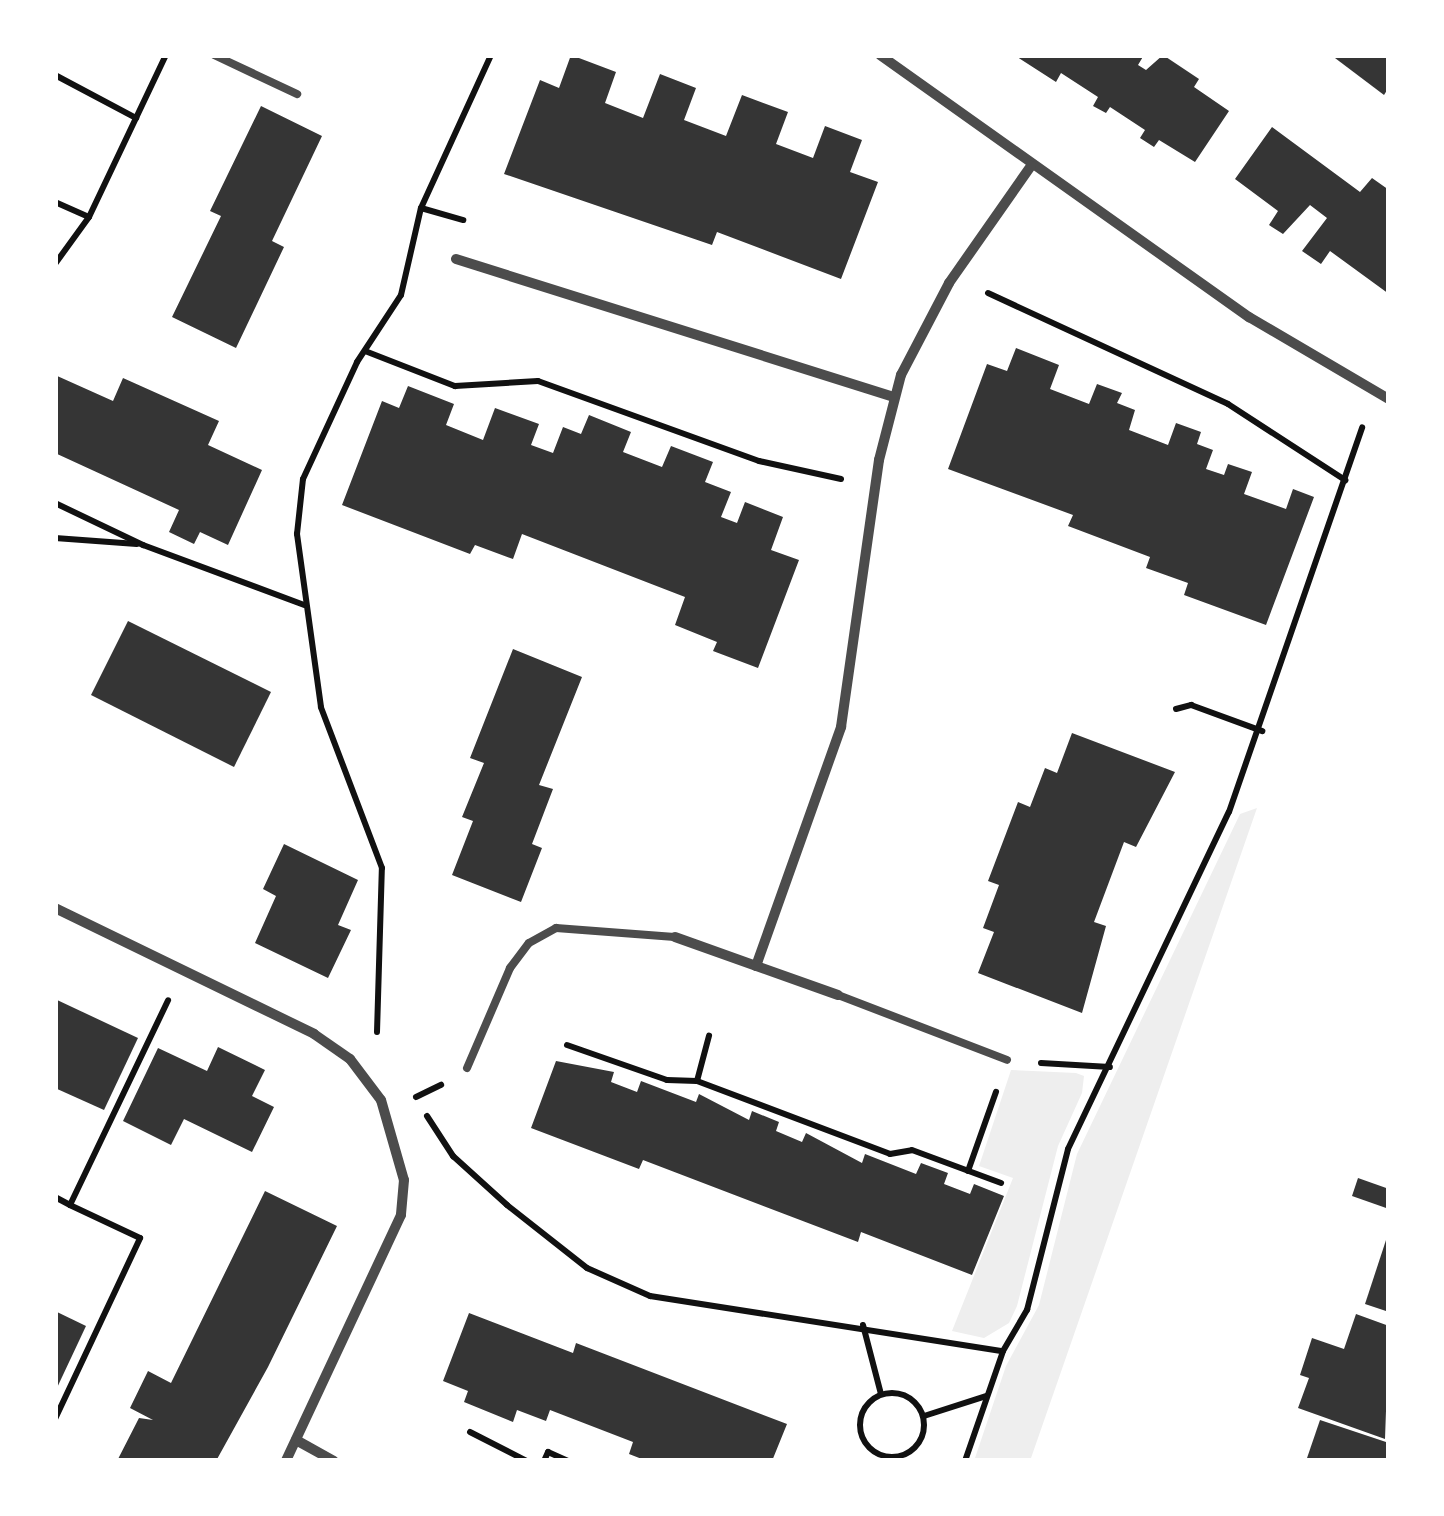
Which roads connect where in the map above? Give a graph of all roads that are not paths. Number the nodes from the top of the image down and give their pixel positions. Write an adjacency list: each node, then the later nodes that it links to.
1 (214, 55): 3 (lane)
2 (880, 55): 4 (street)
3 (297, 94)
4 (1032, 166): 6 (street); 7 (street)
5 (456, 260): 6 (street)
6 (894, 397): 10 (street)
7 (1389, 399)
8 (55, 908): 14 (street)
9 (674, 937): 10 (street); 13 (lane)
10 (756, 966): 11 (street)
11 (838, 995): 12 (lane)
12 (1007, 1060)
13 (467, 1068)
14 (296, 1440): 15 (street); 16 (street)
15 (286, 1461)
16 (334, 1461)

